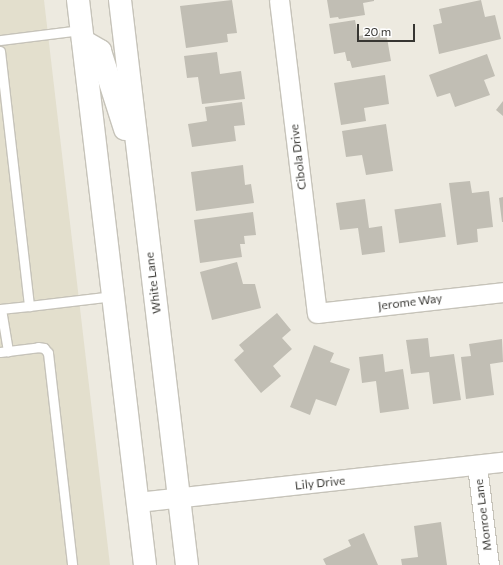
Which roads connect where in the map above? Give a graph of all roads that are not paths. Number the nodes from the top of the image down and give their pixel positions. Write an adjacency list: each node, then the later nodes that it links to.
1 (78, 0): 4 (main road)
2 (120, 0): 7 (main road, White Lane)
3 (279, 0): 12 (street, Cibola Drive)
4 (82, 36): 5 (lane); 7 (main road); 9 (main road)
5 (0, 40)
6 (0, 51): 10 (lane)
7 (141, 182): 16 (main road, White Lane)
8 (503, 292): 12 (street, Jerome Way)
9 (113, 296): 10 (lane); 17 (main road)
10 (29, 306): 11 (lane)
11 (1, 309): 13 (lane)
12 (317, 313)
13 (4, 351): 18 (lane)
14 (503, 462): 15 (street, Lily Drive)
15 (477, 465): 16 (street, Lily Drive); 21 (street, Monroe Lane)
16 (179, 498): 17 (street, Lily Drive); 20 (main road, White Lane)
17 (138, 502): 19 (main road)
18 (72, 565)
19 (145, 565)
20 (187, 565)
21 (489, 565)

